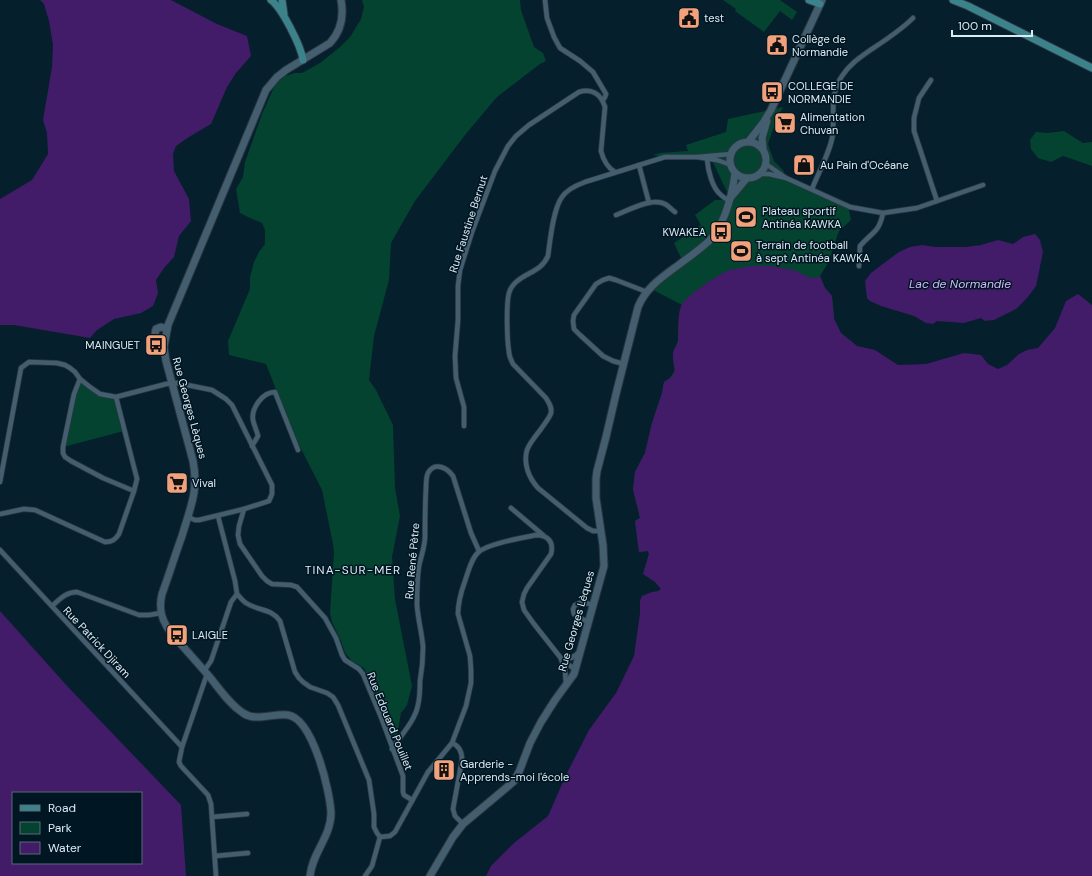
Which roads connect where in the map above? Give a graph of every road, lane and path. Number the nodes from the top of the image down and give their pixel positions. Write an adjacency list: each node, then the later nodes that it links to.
1 (271, 0): 10 (main road)
2 (282, 0): 10 (main road)
3 (341, 0): 12 (main road, Rue Georges Lèques)
4 (545, 0): 15 (street)
5 (808, 0): 8 (main road)
6 (953, 0): 9 (main road)
7 (960, 0): 9 (main road)
8 (821, 2): 16 (main road)
9 (968, 6): 13 (main road)
10 (284, 16): 12 (main road)
11 (913, 18): 31 (street)
12 (306, 58): 40 (main road, Rue Georges Lèques)
13 (1092, 68)
14 (931, 80): 33 (street)
15 (603, 100): 25 (street); 46 (street, Rue Faustine Bernut)
16 (771, 110): 17 (main road); 18 (main road)
17 (749, 141): 18 (main road); 19 (main road)
18 (763, 148): 22 (main road)
19 (731, 154): 20 (street); 24 (main road)
20 (697, 157): 21 (street); 23 (street)
21 (707, 159): 24 (street); 32 (street)
22 (766, 164): 27 (main road); 29 (street)
23 (639, 165): 25 (street); 34 (street)
24 (731, 165): 26 (main road)
25 (615, 172): 56 (street)
26 (735, 172): 28 (main road); 32 (main road, Rue Georges Lèques)
27 (760, 174): 28 (main road); 29 (street)
28 (747, 178): 32 (main road, Rue Georges Lèques)
29 (786, 178): 31 (street)
30 (983, 185): 33 (street)
31 (812, 189): 36 (street)
32 (730, 200): 39 (main road, Rue Georges Lèques)
33 (937, 201): 36 (street)
34 (649, 203): 35 (street); 37 (street)
35 (675, 212)
36 (883, 213): 38 (street)
37 (616, 215)
38 (859, 266)
39 (647, 292): 42 (main road, Rue Georges Lèques); 42 (street)
40 (167, 329): 41 (main road, Rue Georges Lèques); 41 (main road)
41 (164, 350): 44 (main road, Rue Georges Lèques)
42 (624, 364): 56 (main road, Rue Georges Lèques)
43 (80, 379): 45 (street); 49 (street); 50 (street)
44 (172, 383): 45 (street); 47 (street); 55 (main road, Rue Georges Lèques)
45 (116, 397): 50 (street)
46 (464, 426)
47 (252, 446): 48 (street); 52 (street)
48 (298, 450)
49 (0, 482)
50 (134, 491): 53 (street)
51 (511, 508): 57 (street)
52 (244, 509): 54 (street); 72 (street, Rue Edouard Pouillet)
53 (0, 514)
54 (218, 516): 55 (street); 60 (street)
55 (188, 518): 63 (main road, Rue Georges Lèques)
56 (600, 531): 61 (main road, Rue Georges Lèques)
57 (543, 535): 59 (street); 66 (street)
58 (0, 550): 62 (street, Rue Patrick Djiram)
59 (479, 551): 70 (street); 72 (street, Rue René Pètre)
60 (237, 594): 68 (street); 77 (street)
61 (594, 605): 64 (main road, Rue Georges Lèques); 64 (street)
62 (52, 606): 63 (street); 71 (street, Rue Patrick Djiram)
63 (161, 613): 68 (main road, Rue Georges Lèques)
64 (588, 622): 65 (main road, Rue Georges Lèques)
65 (580, 650): 66 (street); 67 (main road, Rue Georges Lèques)
66 (561, 659): 67 (street); 69 (street)
67 (575, 669): 69 (main road, Rue Georges Lèques)
68 (206, 673): 71 (street); 81 (main road, Rue Georges Lèques)
69 (566, 685): 76 (main road, Rue Georges Lèques)
70 (452, 742): 73 (street); 76 (street)
71 (182, 747): 75 (street)
72 (392, 749): 73 (street, Rue Edouard Pouillet)
73 (412, 800): 77 (street)
74 (247, 814): 75 (street)
75 (212, 817): 79 (street)
76 (463, 824): 83 (main road, Rue Georges Lèques)
77 (380, 837): 82 (street)
78 (248, 853): 79 (street)
79 (215, 856): 80 (street)
80 (216, 876)
81 (310, 876)
82 (365, 876)
83 (430, 876)

